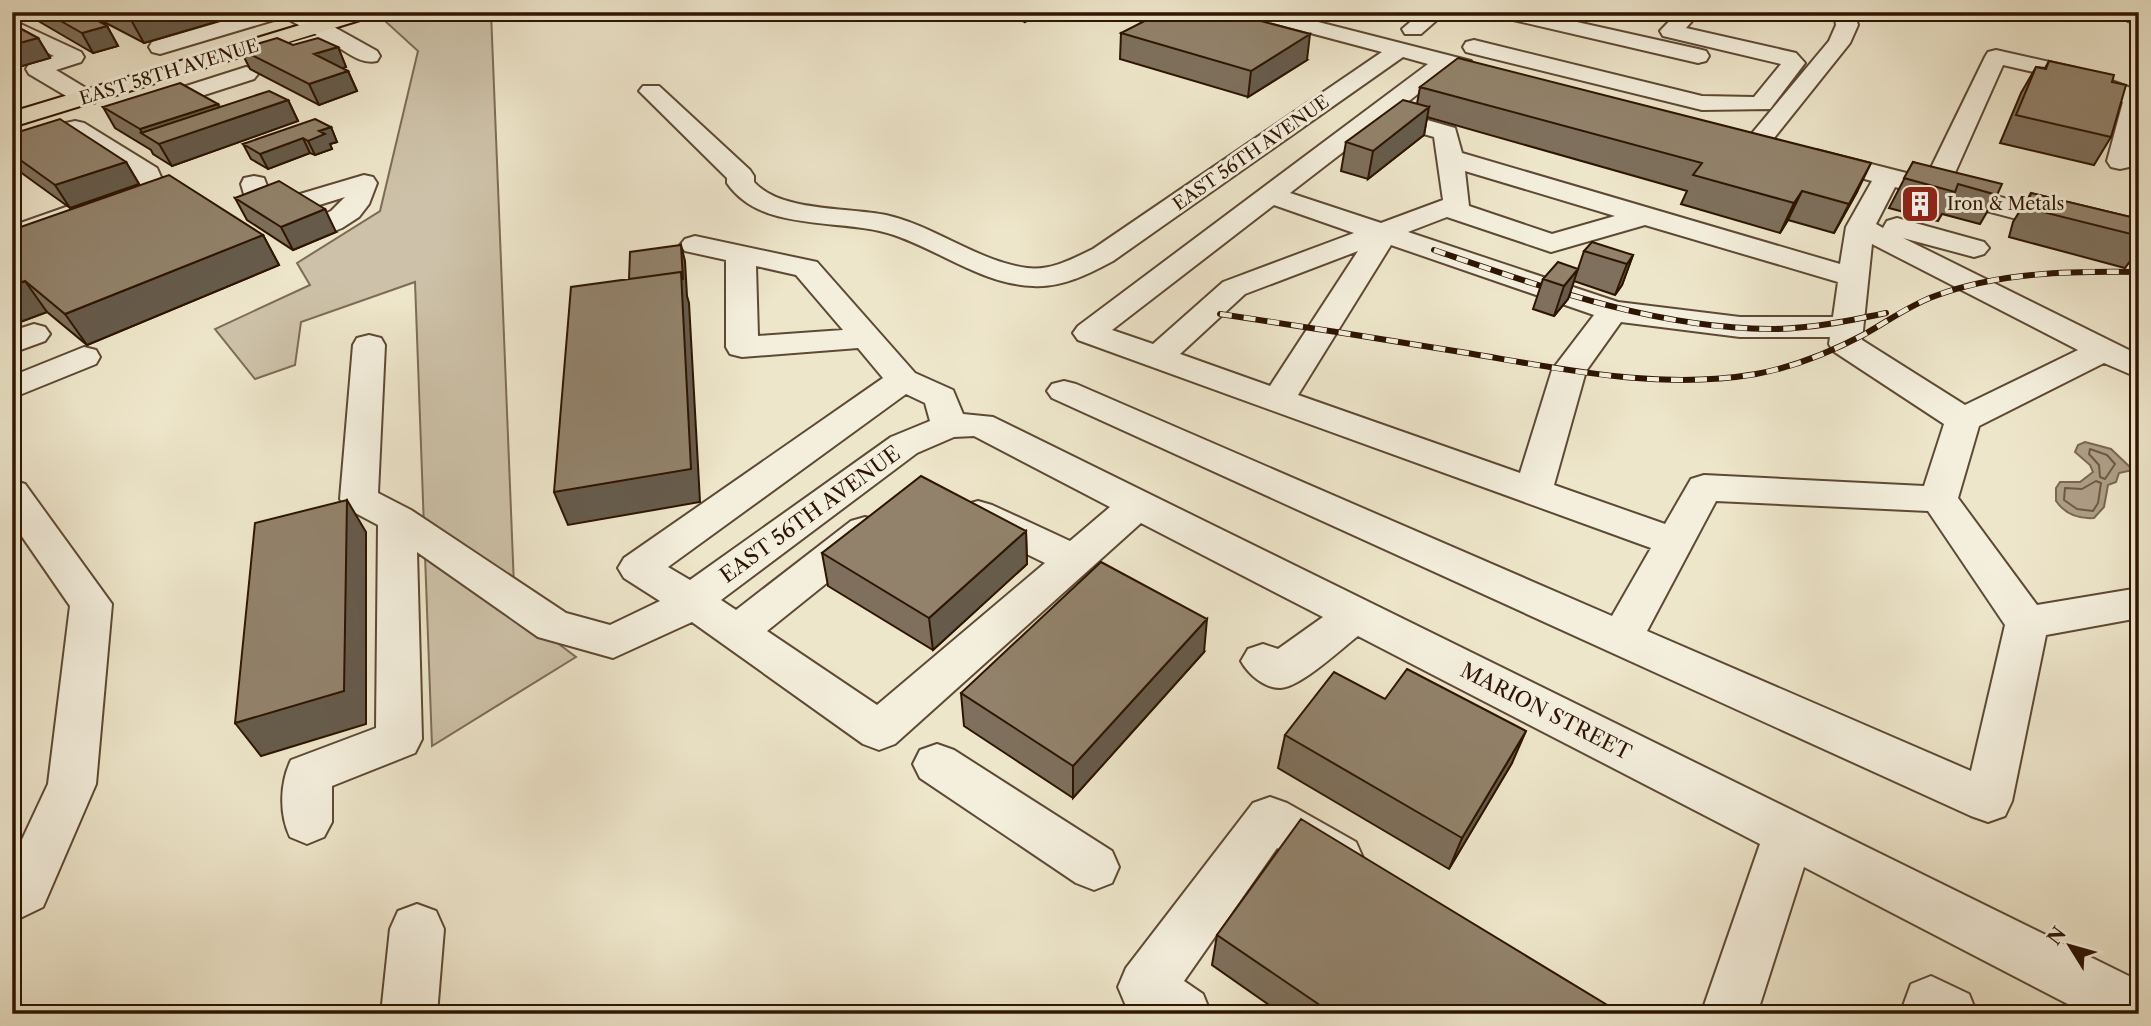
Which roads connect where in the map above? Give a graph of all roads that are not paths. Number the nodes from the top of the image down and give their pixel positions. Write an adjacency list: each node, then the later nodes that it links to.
1 (278, 12): 10 (street)
2 (290, 12): 12 (street)
3 (366, 12): 12 (main road, EAST 58TH AVENUE)
4 (1253, 12): 16 (street)
5 (1436, 12): 16 (street, EAST 56TH AVENUE)
6 (1585, 12): 14 (street)
7 (1844, 12): 17 (street)
8 (1697, 13): 14 (street)
9 (1518, 14): 13 (street); 26 (street)
10 (244, 16): 18 (street)
11 (12, 26): 22 (street)
12 (329, 31): 20 (street); 25 (street); 30 (main road, EAST 58TH AVENUE)
13 (1495, 31): 19 (street); 23 (street)
14 (1671, 31): 26 (street)
15 (1812, 38): 17 (street)
16 (1406, 39): 21 (street); 28 (street, EAST 56TH AVENUE)
17 (1838, 44): 38 (street)
18 (160, 47)
19 (1474, 47): 21 (street); 29 (street)
20 (369, 56)
21 (1449, 63): 33 (street); 35 (street)
22 (37, 69): 24 (street); 30 (street)
23 (1665, 71)
24 (12, 75)
25 (253, 75): 31 (street); 32 (street)
26 (1785, 75): 29 (street)
27 (1704, 80): 29 (street)
28 (651, 91)
29 (1769, 96)
30 (86, 98): 34 (main road, EAST 58TH AVENUE)
31 (223, 102)
32 (127, 112)
33 (1377, 113): 39 (street); 44 (street)
34 (12, 120)
35 (1678, 122)
36 (75, 128): 48 (street)
37 (1731, 136): 38 (street)
38 (1757, 143): 41 (street)
39 (1450, 158): 45 (street); 47 (street)
40 (2120, 161): 43 (street)
41 (1887, 177): 43 (street); 49 (street)
42 (254, 184): 46 (street)
43 (1934, 189): 51 (street)
44 (1270, 195): 50 (street); 62 (street)
45 (1446, 208): 47 (street); 50 (street)
46 (268, 212)
47 (1644, 216): 55 (street)
48 (23, 220)
49 (1862, 223): 53 (street); 55 (street); 60 (street)
50 (1385, 232): 56 (street); 62 (street); 67 (street)
51 (2139, 242)
52 (695, 246): 54 (street)
53 (1974, 248)
54 (741, 255): 58 (street); 58 (street)
55 (1853, 276): 57 (street)
56 (1613, 311): 57 (street); 70 (street)
57 (1847, 326): 68 (street)
58 (866, 338): 64 (street)
59 (369, 345): 76 (street, EAST 56TH AVENUE)
60 (2104, 350): 63 (street); 68 (street)
61 (85, 357): 65 (street)
62 (1157, 357): 67 (street)
63 (2139, 368)
64 (903, 380): 69 (street); 80 (street)
65 (12, 388)
66 (1064, 391): 84 (street)
67 (1278, 400): 70 (street)
68 (1963, 420): 73 (street)
69 (949, 426): 74 (street, MARION STREET); 80 (street, EAST 56TH AVENUE)
70 (1533, 491): 77 (street)
71 (12, 493): 91 (street)
72 (944, 498): 78 (street)
73 (1939, 499): 77 (street); 82 (street)
74 (1137, 505): 78 (street); 81 (street, MARION STREET)
75 (888, 513): 83 (street)
76 (397, 519): 80 (street, EAST 56TH AVENUE); 87 (street)
77 (1674, 542): 84 (street)
78 (1074, 560): 83 (street)
79 (2139, 603): 82 (street)
80 (684, 605): 83 (street)
81 (1356, 615): 85 (street); 88 (street, MARION STREET)
82 (2027, 623): 84 (street)
83 (737, 632)
84 (1621, 639)
85 (1263, 661)
86 (937, 764): 89 (street)
87 (307, 822)
88 (1789, 834): 93 (street, MARION STREET); 96 (street)
89 (1094, 867)
90 (1376, 881): 95 (street)
91 (12, 898)
92 (417, 929): 94 (street)
93 (2139, 1011)
94 (410, 1014)
95 (1183, 1014)
96 (1729, 1014)
97 (1928, 1014): 98 (street)
98 (1949, 1014)

